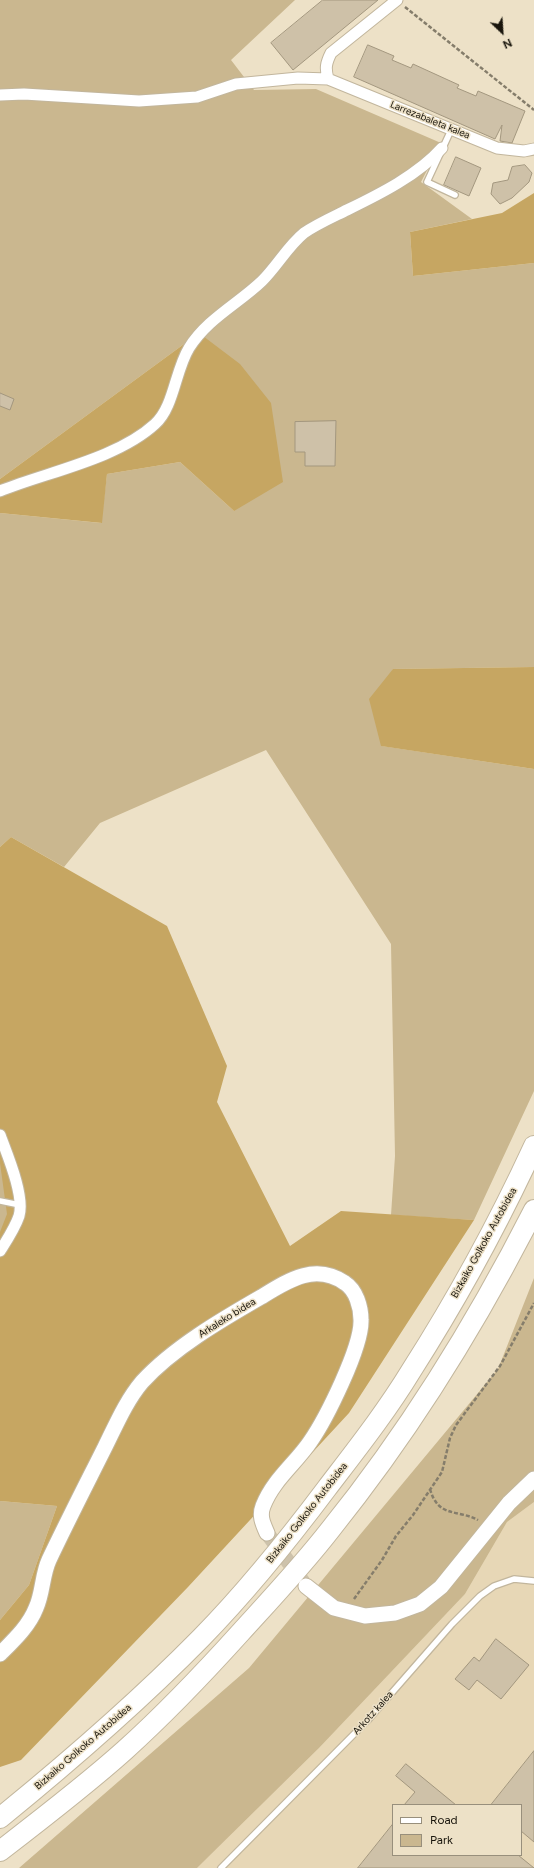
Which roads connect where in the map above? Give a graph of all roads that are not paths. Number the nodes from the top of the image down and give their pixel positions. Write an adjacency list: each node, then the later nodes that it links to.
1 (397, 0): 2 (street)
2 (328, 79): 3 (street, Larrezabaleta kalea); 4 (street, Larrezabaleta kalea)
3 (0, 95)
4 (452, 128): 5 (lane); 6 (street, Larrezabaleta kalea)
5 (442, 148): 7 (lane); 8 (street)
6 (534, 149)
7 (455, 195)
8 (0, 491)
9 (0, 1135): 12 (street)
10 (534, 1146): 20 (highway, Bizkaiko Golkoko Autobidea)
11 (0, 1202): 12 (lane)
12 (20, 1205): 14 (street)
13 (534, 1210): 21 (highway)
14 (0, 1251)
15 (534, 1479): 18 (street)
16 (267, 1533): 19 (street, Arkaleko bidea)
17 (534, 1581): 22 (lane, Arkotz kalea)
18 (306, 1586)
19 (0, 1654)
20 (0, 1818)
21 (0, 1850)
22 (222, 1868)

